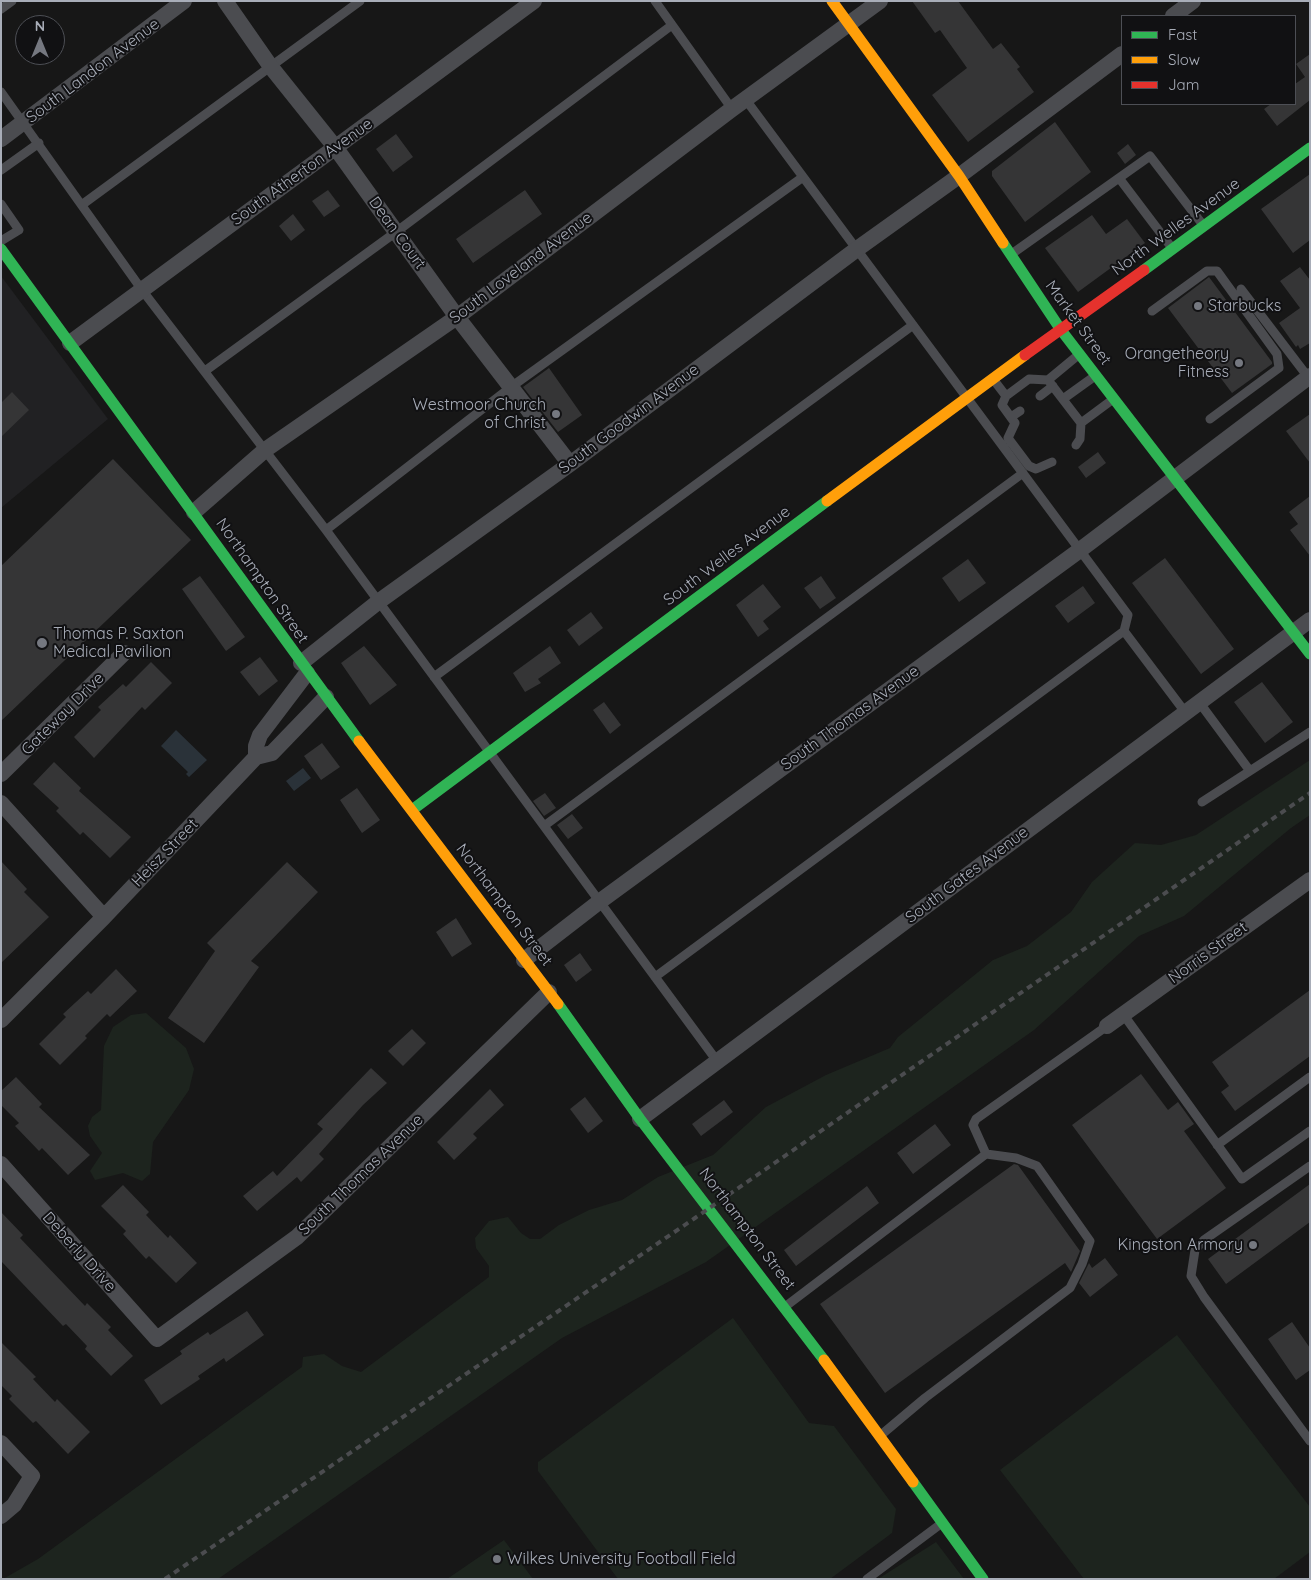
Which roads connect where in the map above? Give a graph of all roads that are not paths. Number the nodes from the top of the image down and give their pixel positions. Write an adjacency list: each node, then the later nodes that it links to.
1 (12, 1): 10 (lane)
2 (184, 1): 18 (street, South Landon Avenue)
3 (225, 1): 15 (street, Dean Court)
4 (360, 1): 15 (lane)
5 (534, 1): 21 (street, South Atherton Avenue)
6 (655, 1): 13 (lane)
7 (832, 1): 12 (street, Market Street)
8 (880, 1): 12 (street, South Loveland Avenue)
9 (1193, 1): 11 (street)
10 (1, 9)
11 (1174, 15)
12 (849, 24): 17 (street, South Loveland Avenue); 24 (street, Market Street)
13 (672, 25): 17 (lane); 30 (lane)
14 (1121, 55): 24 (street, South Goodwin Avenue)
15 (271, 67): 21 (street, Dean Court); 28 (lane)
16 (1, 92): 18 (lane)
17 (739, 104): 25 (lane); 39 (street, South Loveland Avenue)
18 (25, 122): 19 (street, South Landon Avenue); 20 (lane)
19 (1, 139)
20 (39, 143): 23 (lane); 28 (lane)
21 (334, 148): 30 (street, Dean Court); 37 (street, South Atherton Avenue)
22 (1310, 148): 29 (street, North Welles Avenue)
23 (1, 170)
24 (959, 176): 33 (street, South Goodwin Avenue); 35 (street, Market Street)
25 (803, 177): 33 (lane); 49 (lane)
26 (1120, 178): 29 (lane); 34 (lane); 35 (lane)
27 (1, 204): 31 (lane)
28 (83, 204): 37 (lane)
29 (1204, 226): 34 (street, North Welles Avenue)
30 (396, 232): 39 (street, Dean Court); 44 (lane)
31 (1, 241)
32 (1, 249): 42 (street, Northampton Street)
33 (856, 249): 40 (lane); 62 (street, South Goodwin Avenue)
34 (1173, 249): 41 (street, North Welles Avenue)
35 (1011, 255): 41 (street, Market Street)
36 (1241, 289): 46 (lane)
37 (142, 290): 42 (street, South Atherton Avenue); 44 (lane)
38 (1152, 311): 57 (lane)
39 (457, 317): 49 (street, Dean Court); 60 (street, South Loveland Avenue)
40 (913, 325): 52 (lane); 75 (lane)
41 (1061, 330): 43 (street, Market Street); 47 (street, South Welles Avenue)
42 (70, 343): 65 (street, Northampton Street)
43 (1080, 354): 45 (street, Market Street); 48 (lane)
44 (205, 371): 60 (lane)
45 (1096, 375): 53 (lane); 54 (street, Market Street)
46 (1309, 377): 64 (street, South Thomas Avenue)
47 (993, 378): 50 (lane); 52 (street, South Welles Avenue)
48 (1051, 383): 50 (lane); 51 (lane); 53 (lane)
49 (511, 387): 62 (street, Dean Court); 66 (lane)
50 (1006, 396): 56 (lane)
51 (1040, 396)
52 (967, 397): 63 (lane); 80 (street, South Welles Avenue)
53 (1063, 399): 58 (lane)
54 (1114, 399): 58 (lane); 64 (street, Market Street)
55 (1020, 411): 56 (lane)
56 (1011, 417): 61 (lane)
57 (1210, 419)
58 (1080, 423): 59 (lane)
59 (1076, 445)
60 (265, 450): 65 (street, South Loveland Avenue); 66 (lane)
61 (1052, 462)
62 (570, 464): 68 (street, South Goodwin Avenue)
63 (1023, 473): 67 (lane); 87 (lane)
64 (1175, 476): 67 (street, South Thomas Avenue); 71 (street, Market Street)
65 (194, 512): 74 (street, Northampton Street)
66 (326, 530): 68 (lane)
67 (1080, 550): 70 (lane); 89 (street, South Thomas Avenue)
68 (378, 602): 74 (street, South Goodwin Avenue); 75 (lane)
69 (1310, 620): 71 (street, South Gates Avenue)
70 (1124, 631): 78 (lane); 92 (lane)
71 (1294, 632): 73 (street, Market Street); 77 (street, South Gates Avenue)
72 (124, 653): 83 (street, Gateway Drive)
73 (1310, 654)
74 (304, 668): 76 (street, Northampton Street); 81 (street)
75 (434, 677): 80 (lane)
76 (326, 697): 81 (street); 86 (street, Northampton Street)
77 (1199, 702): 78 (street, South Gates Avenue); 82 (lane)
78 (1185, 712): 97 (street, South Gates Avenue)
79 (1310, 732): 82 (lane)
80 (490, 754): 86 (street, South Welles Avenue); 87 (lane)
81 (256, 757): 90 (street, Heisz Street)
82 (1250, 771): 84 (lane)
83 (1, 774)
84 (1202, 802)
85 (1, 803): 90 (street)
86 (412, 810): 91 (street, Northampton Street)
87 (544, 826): 89 (lane)
88 (1310, 880): 94 (street, Norris Street)
89 (599, 902): 91 (street, South Thomas Avenue); 92 (lane)
90 (104, 918): 95 (street, Heisz Street)
91 (524, 960): 93 (street, Northampton Street)
92 (655, 977): 97 (lane)
93 (549, 992): 99 (street, Northampton Street); 106 (street, South Thomas Avenue)
94 (1123, 1014): 96 (street, Norris Street); 101 (lane)
95 (1, 1020)
96 (1107, 1026): 102 (lane)
97 (717, 1061): 99 (street, South Gates Avenue)
98 (1309, 1080): 101 (lane)
99 (640, 1119): 105 (street, Northampton Street)
100 (1310, 1130): 101 (lane)
101 (1217, 1145)
102 (986, 1154): 105 (lane); 107 (lane)
103 (1, 1164): 106 (street, Deberly Drive)
104 (1310, 1166): 108 (lane)
105 (786, 1306): 107 (street, Northampton Street)
106 (157, 1339)
107 (880, 1436): 111 (street, Northampton Street)
108 (1310, 1441)
109 (1, 1443): 110 (street)
110 (1, 1516)
111 (942, 1523): 112 (lane); 113 (street, Northampton Street)
112 (867, 1579)
113 (983, 1579)

